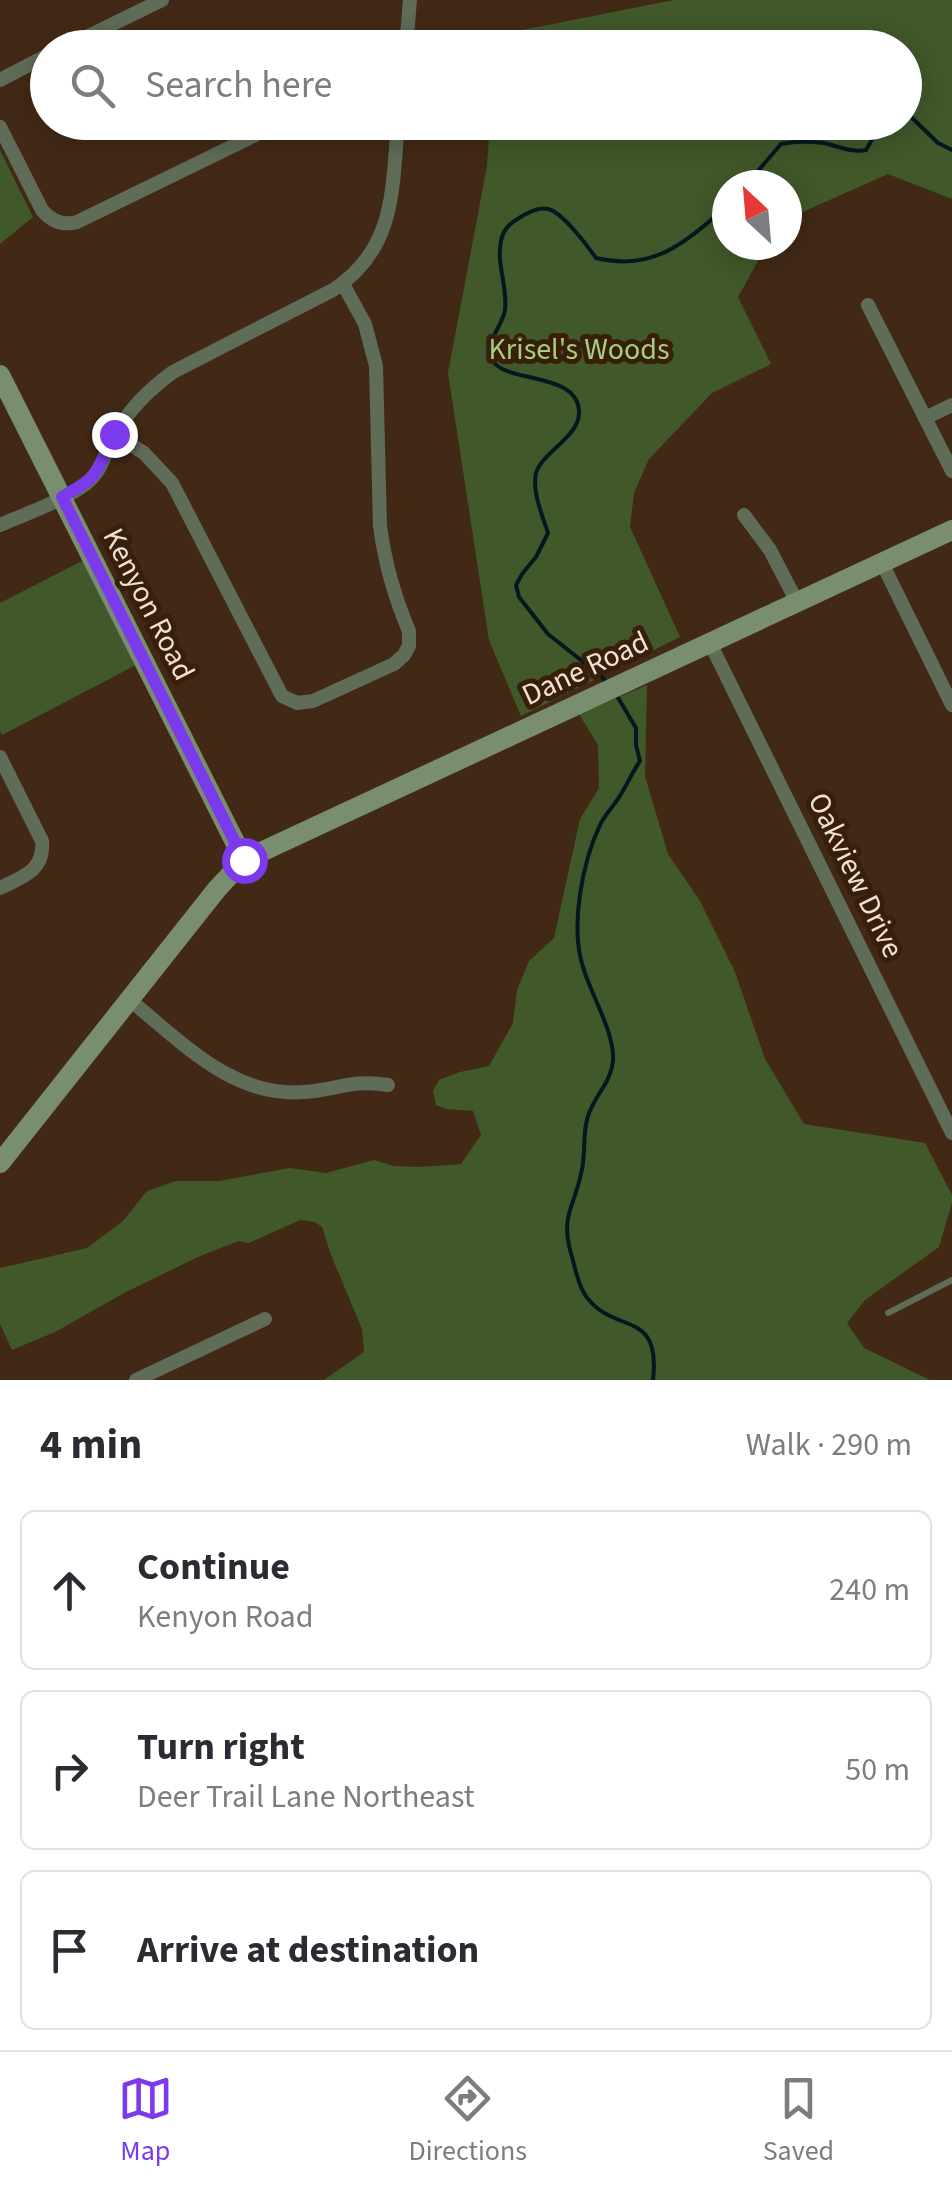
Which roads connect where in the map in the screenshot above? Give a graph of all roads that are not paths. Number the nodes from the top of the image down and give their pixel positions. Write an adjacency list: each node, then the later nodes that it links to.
1 (162, 0): 3 (street)
2 (410, 0): 4 (street)
3 (101, 30)
4 (408, 30)
5 (30, 64): 6 (street)
6 (0, 80)
7 (0, 127): 8 (street)
8 (245, 140)
9 (396, 140): 10 (street)
10 (342, 284): 15 (street); 15 (street)
11 (868, 305): 14 (street)
12 (0, 375): 17 (main road, Kenyon Road)
13 (952, 405): 14 (street)
14 (925, 418): 16 (street)
15 (114, 434): 17 (street)
16 (952, 471)
17 (62, 497): 19 (street); 26 (main road, Kenyon Road)
18 (744, 515): 22 (street)
19 (0, 525)
20 (952, 530): 21 (main road, Dane Road)
21 (882, 562): 22 (main road, Dane Road); 24 (street)
22 (797, 602): 23 (main road, Dane Road)
23 (710, 642): 26 (main road, Dane Road); 30 (street, Oakview Drive)
24 (952, 704)
25 (0, 757): 27 (street)
26 (244, 860): 28 (main road)
27 (0, 888)
28 (131, 1001): 29 (street); 31 (main road)
29 (388, 1084)
30 (952, 1132)
31 (0, 1163)
32 (952, 1280): 33 (lane)
33 (888, 1313)
34 (265, 1320): 35 (street)
35 (136, 1380)

